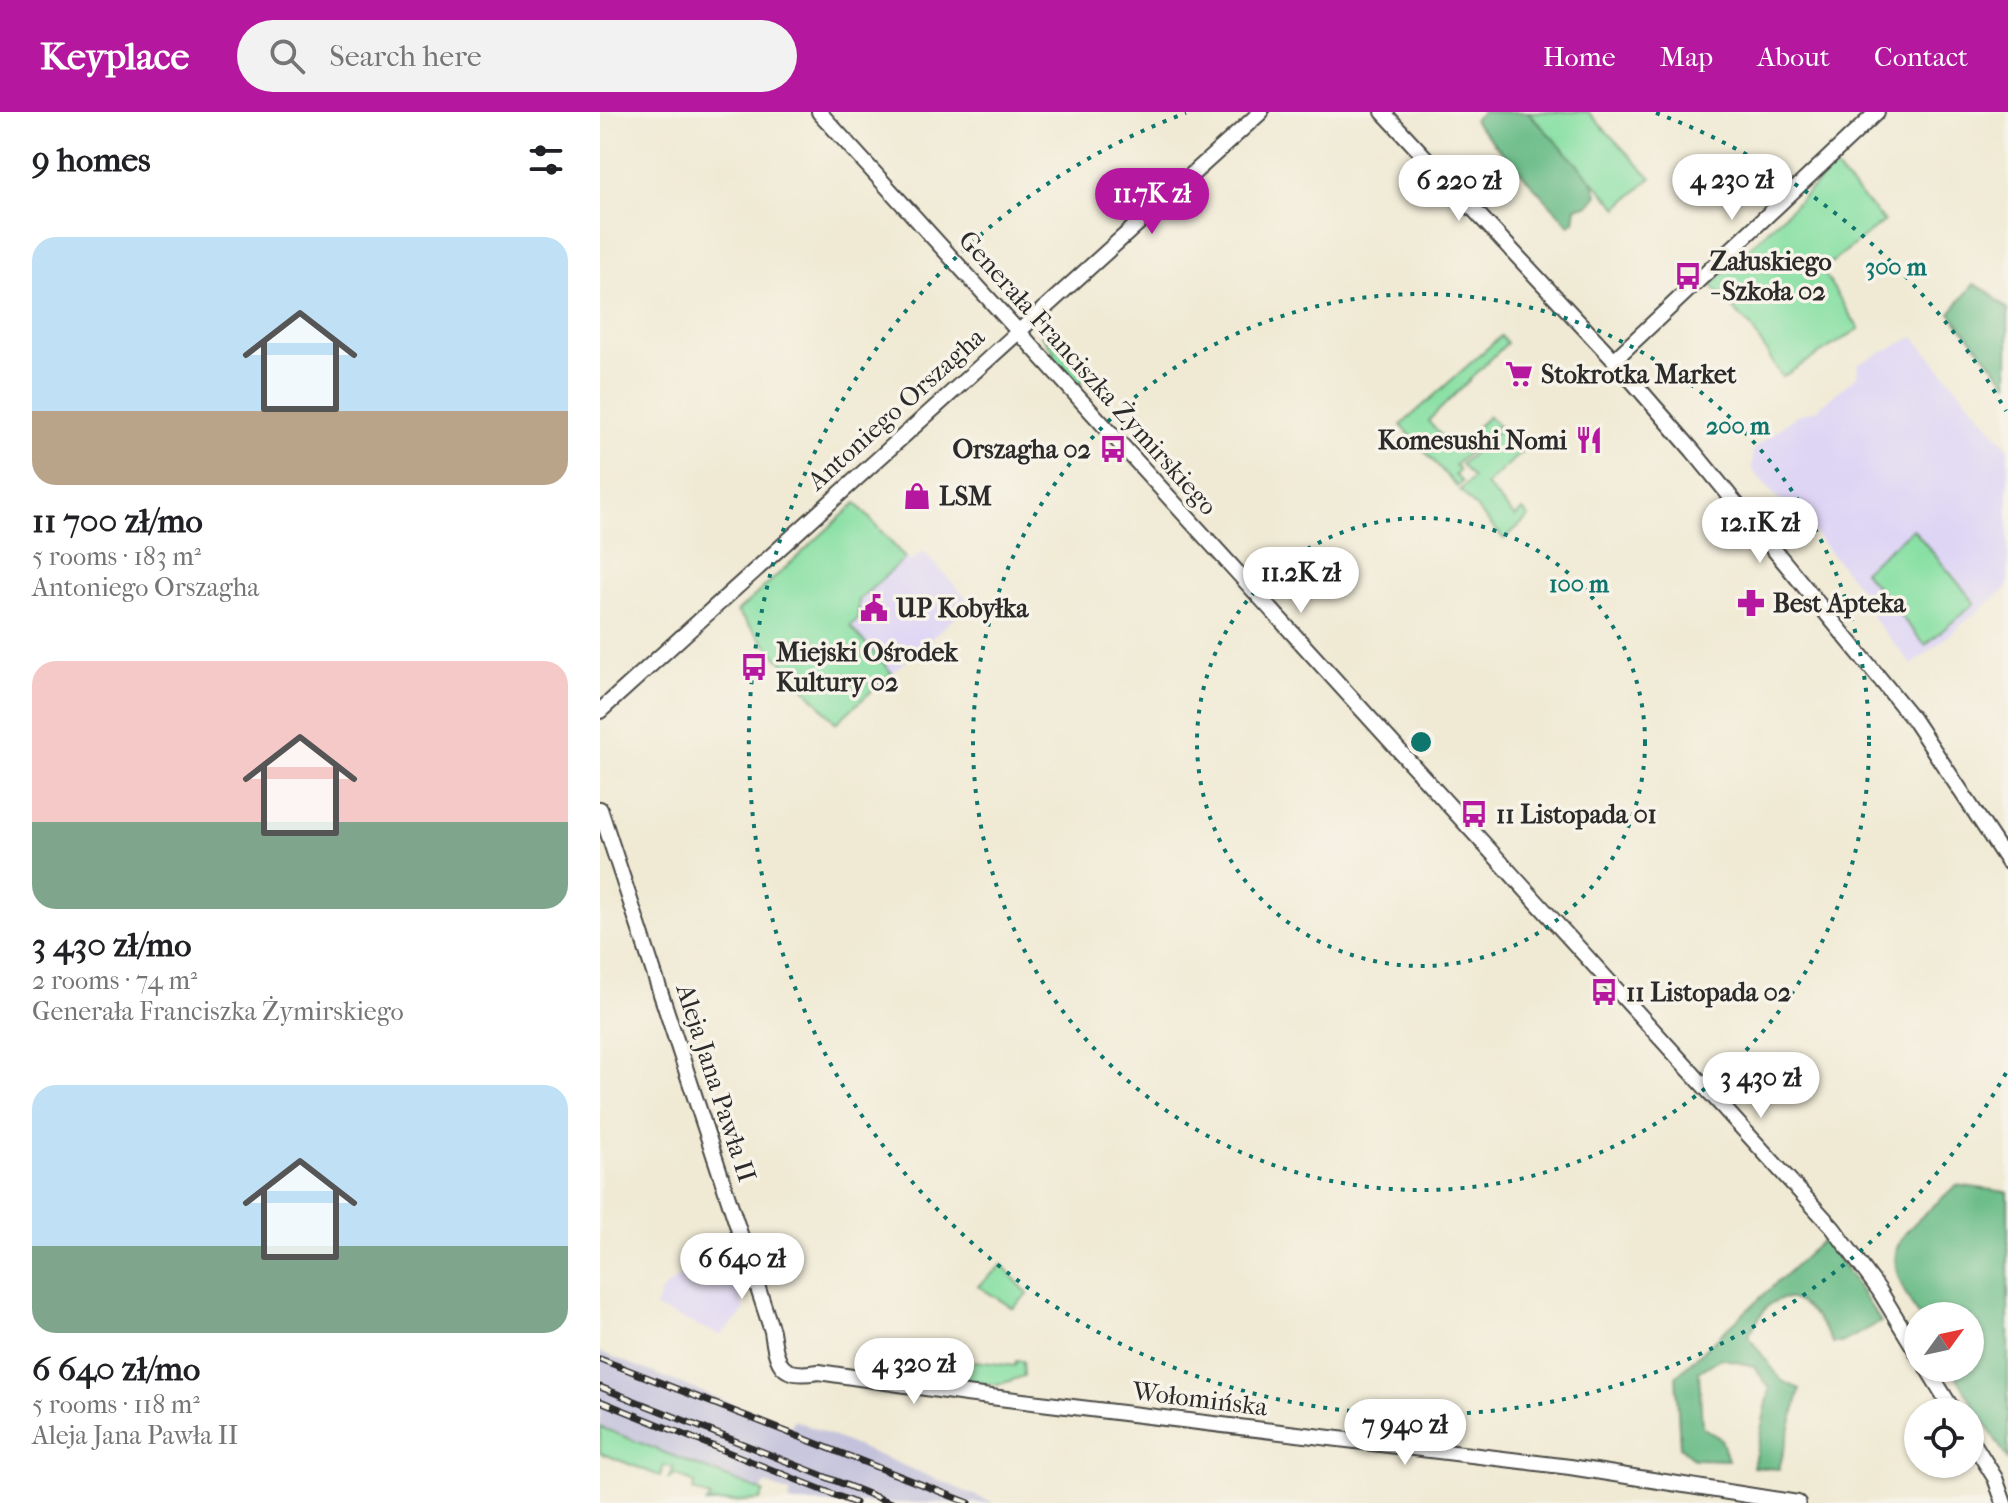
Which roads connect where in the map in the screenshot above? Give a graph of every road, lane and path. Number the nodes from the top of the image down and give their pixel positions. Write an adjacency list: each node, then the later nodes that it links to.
1 (819, 112): 5 (street, Generała Franciszka Żymirskiego)
2 (1261, 112): 5 (street, Antoniego Orszagha)
3 (1383, 112): 6 (street)
4 (1877, 112): 6 (street)
5 (1018, 331): 7 (street, Antoniego Orszagha); 10 (street, Generała Franciszka Żymirskiego)
6 (1614, 360): 9 (street)
7 (600, 711)
8 (600, 809): 11 (street, Aleja Jana Pawła II)
9 (2008, 862)
10 (1904, 1331)
11 (786, 1372): 13 (street, Wołomińska)
12 (1984, 1460): 14 (street)
13 (1798, 1503)
14 (2004, 1503)

